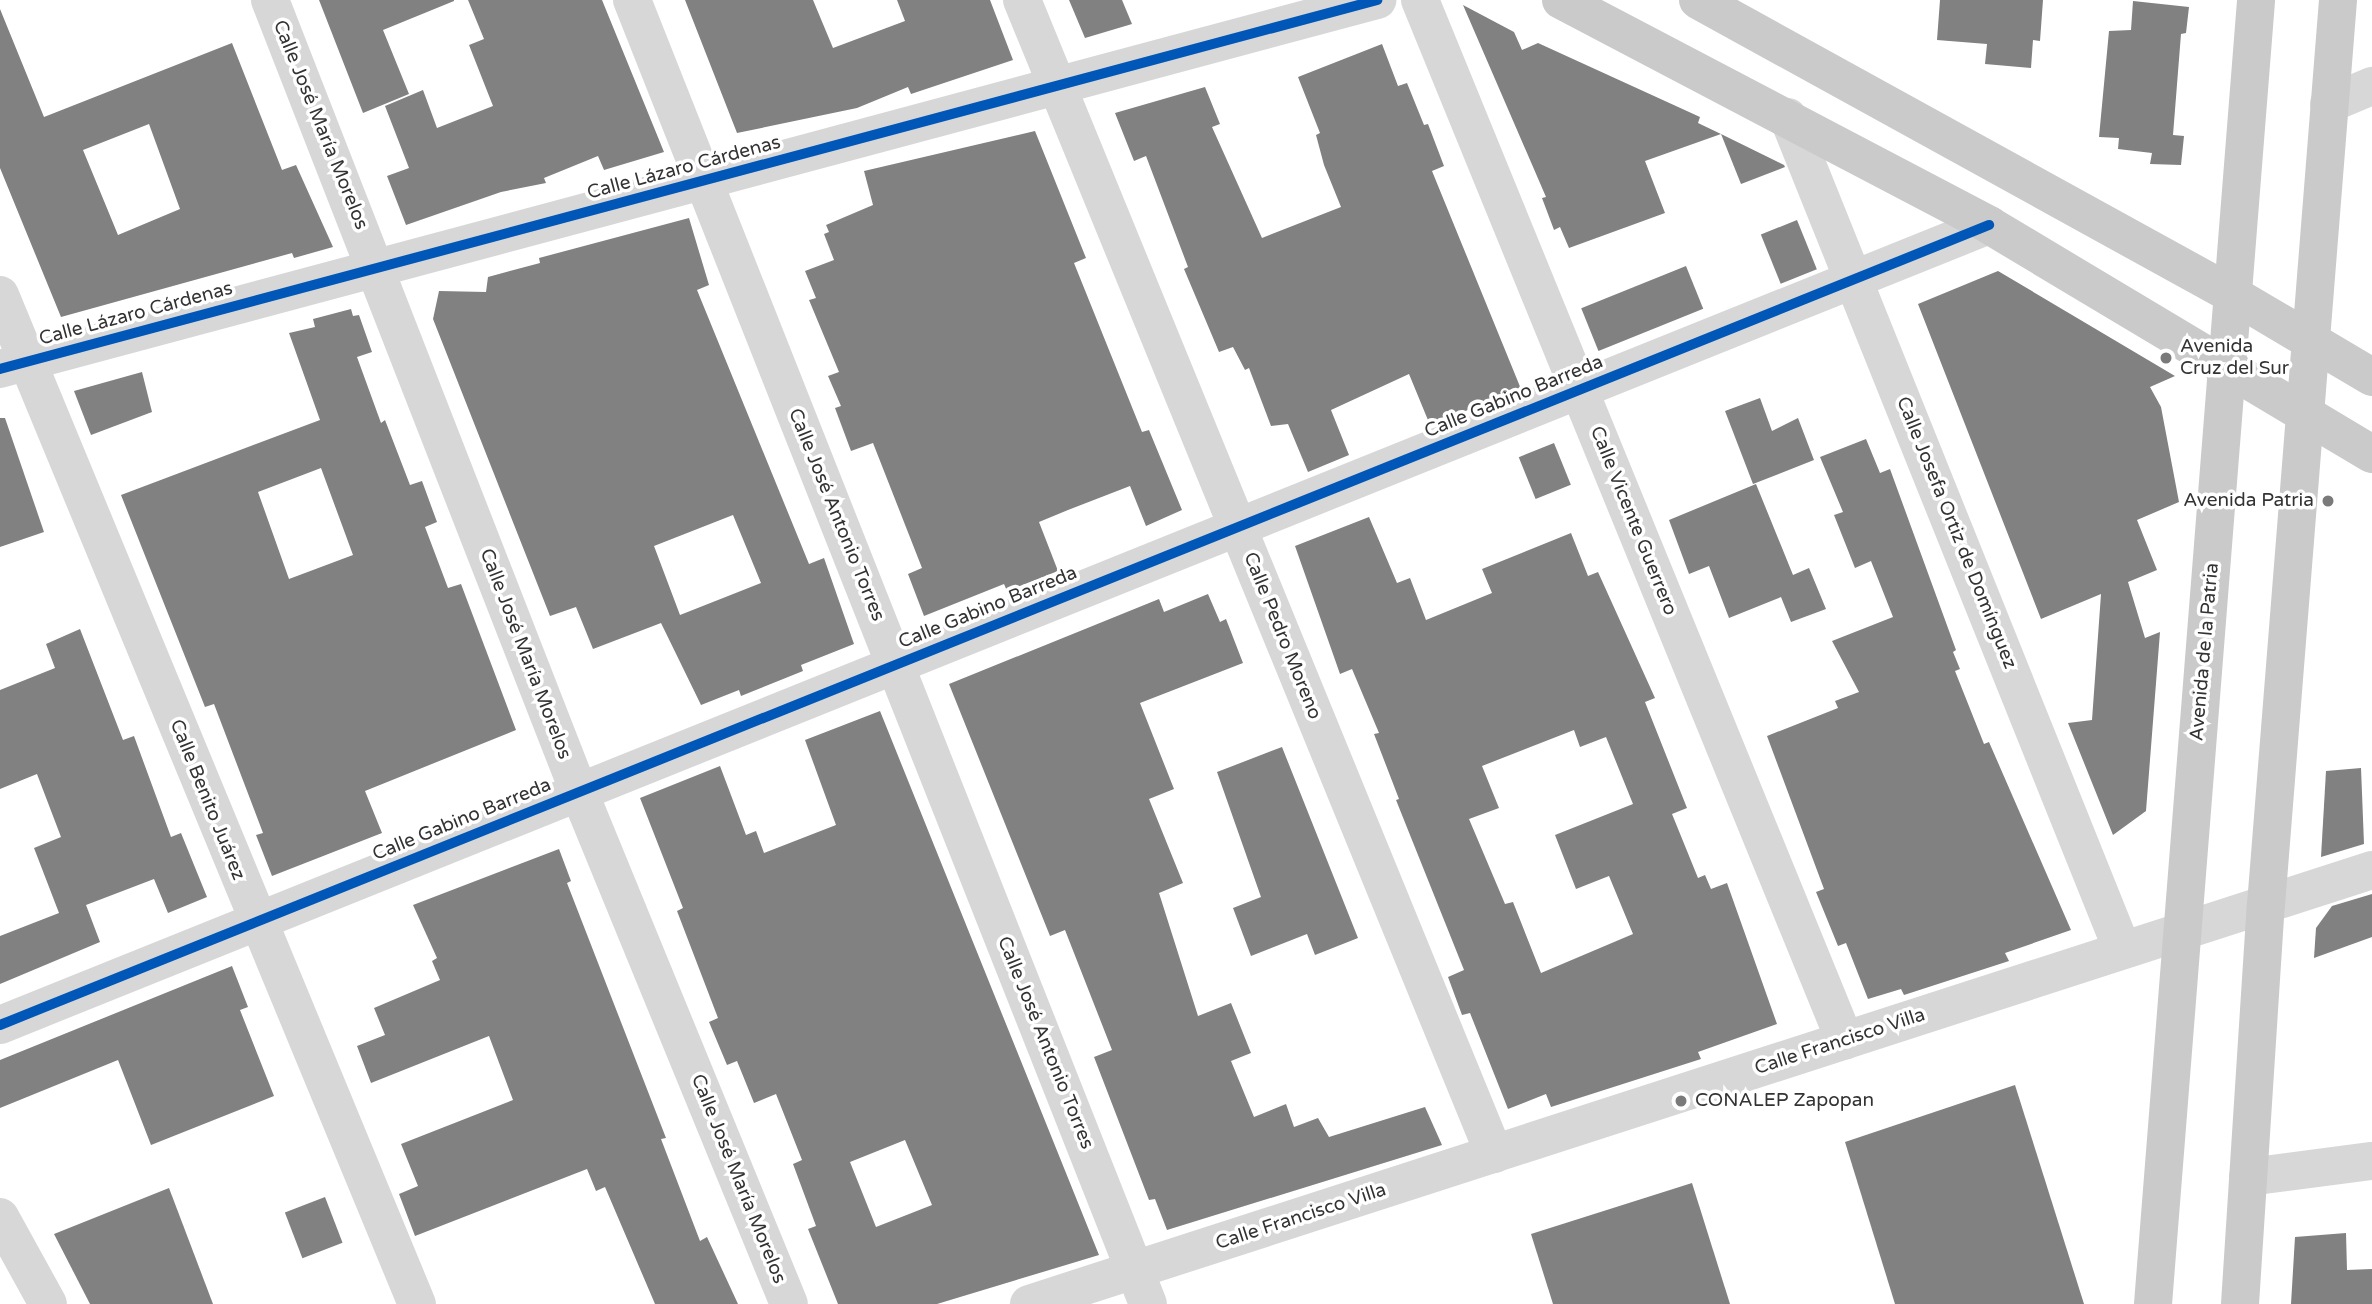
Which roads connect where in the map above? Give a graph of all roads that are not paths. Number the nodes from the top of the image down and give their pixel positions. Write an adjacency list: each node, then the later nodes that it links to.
1 (270, 0): 16 (street, Calle José María Morelos)
2 (632, 0): 14 (street, Calle José Antonio Torres)
3 (1022, 0): 11 (street, Calle Pedro Moreno)
4 (1377, 0): 11 (street, Calle Lázaro Cárdenas)
5 (1420, 0): 24 (street, Calle Vicente Guerrero)
6 (1562, 0): 13 (main road)
7 (1698, 0): 19 (main road)
8 (2256, 0): 19 (main road, Avenida de la Patria)
9 (2338, 0): 12 (main road)
10 (2372, 86): 12 (street)
11 (1058, 88): 14 (street, Calle Lázaro Cárdenas); 27 (street, Calle Pedro Moreno)
12 (2329, 104): 20 (main road)
13 (1788, 117): 15 (main road); 17 (street, Calle Josefa Ortiz de Domínguez)
14 (703, 181): 16 (street, Calle Lázaro Cárdenas); 28 (street, Calle José Antonio Torres)
15 (1989, 225): 17 (street, Calle Gabino Barreda); 22 (main road)
16 (376, 268): 21 (street, Calle Lázaro Cárdenas); 29 (street, Calle José María Morelos)
17 (1854, 279): 24 (street, Calle Gabino Barreda); 34 (street, Calle Josefa Ortiz de Domínguez)
18 (0, 295): 21 (street, Calle Benito Juárez)
19 (2235, 296): 20 (main road); 22 (main road, Avenida de la Patria)
20 (2309, 340): 23 (main road); 25 (main road)
21 (13, 365): 32 (street, Calle Benito Juárez)
22 (2230, 369): 25 (main road); 33 (main road, Avenida de la Patria)
23 (2372, 377)
24 (1579, 390): 27 (street, Calle Gabino Barreda); 36 (street, Calle Vicente Guerrero)
25 (2303, 413): 26 (main road); 31 (main road)
26 (2372, 454)
27 (1237, 527): 28 (street, Calle Gabino Barreda); 37 (street, Calle Pedro Moreno)
28 (895, 664): 29 (street, Calle Gabino Barreda); 41 (street, Calle José Antonio Torres)
29 (579, 792): 32 (street, Calle Gabino Barreda); 44 (street, Calle José María Morelos)
30 (2372, 870): 31 (street, Calle Francisco Villa)
31 (2266, 905): 33 (street, Calle Francisco Villa); 39 (main road)
32 (257, 921): 35 (street, Calle Gabino Barreda); 43 (street, Calle Benito Juárez)
33 (2180, 930): 34 (street, Calle Francisco Villa); 46 (main road, Avenida de la Patria)
34 (2122, 949): 36 (street, Calle Francisco Villa)
35 (0, 1025)
36 (1845, 1041): 37 (street, Calle Francisco Villa)
37 (1494, 1154): 41 (street, Calle Francisco Villa)
38 (2372, 1161): 39 (street)
39 (2248, 1177): 47 (main road)
40 (0, 1217): 42 (street)
41 (1141, 1287): 45 (street, Calle Francisco Villa)
42 (48, 1304)
43 (417, 1304)
44 (789, 1304)
45 (1029, 1304)
46 (2153, 1304)
47 (2240, 1304)

